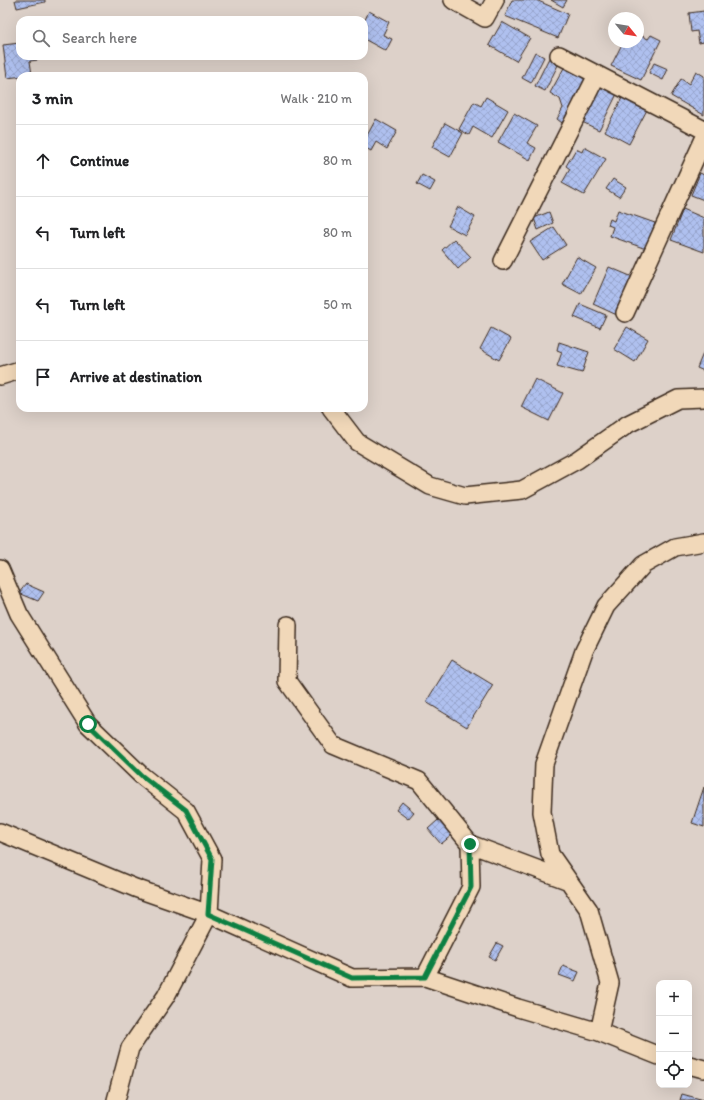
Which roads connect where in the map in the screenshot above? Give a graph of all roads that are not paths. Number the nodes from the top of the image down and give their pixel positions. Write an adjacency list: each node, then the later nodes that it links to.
1 (452, 0): 2 (street)
2 (495, 0)
3 (559, 55): 4 (street)
4 (597, 75): 5 (street); 7 (street)
5 (704, 130)
6 (704, 139): 8 (street)
7 (503, 261)
8 (625, 313)
9 (16, 371): 10 (street)
10 (0, 376)
11 (704, 398): 12 (street)
12 (334, 412)
13 (704, 542): 18 (street)
14 (0, 569): 19 (street)
15 (288, 625): 17 (street)
16 (0, 832): 19 (street)
17 (470, 844): 18 (street); 20 (street)
18 (569, 881): 21 (street)
19 (208, 914): 20 (street); 25 (street)
20 (425, 977): 21 (street)
21 (599, 1032): 22 (street)
22 (656, 1055)
23 (692, 1066): 24 (street)
24 (704, 1069)
25 (116, 1100)

